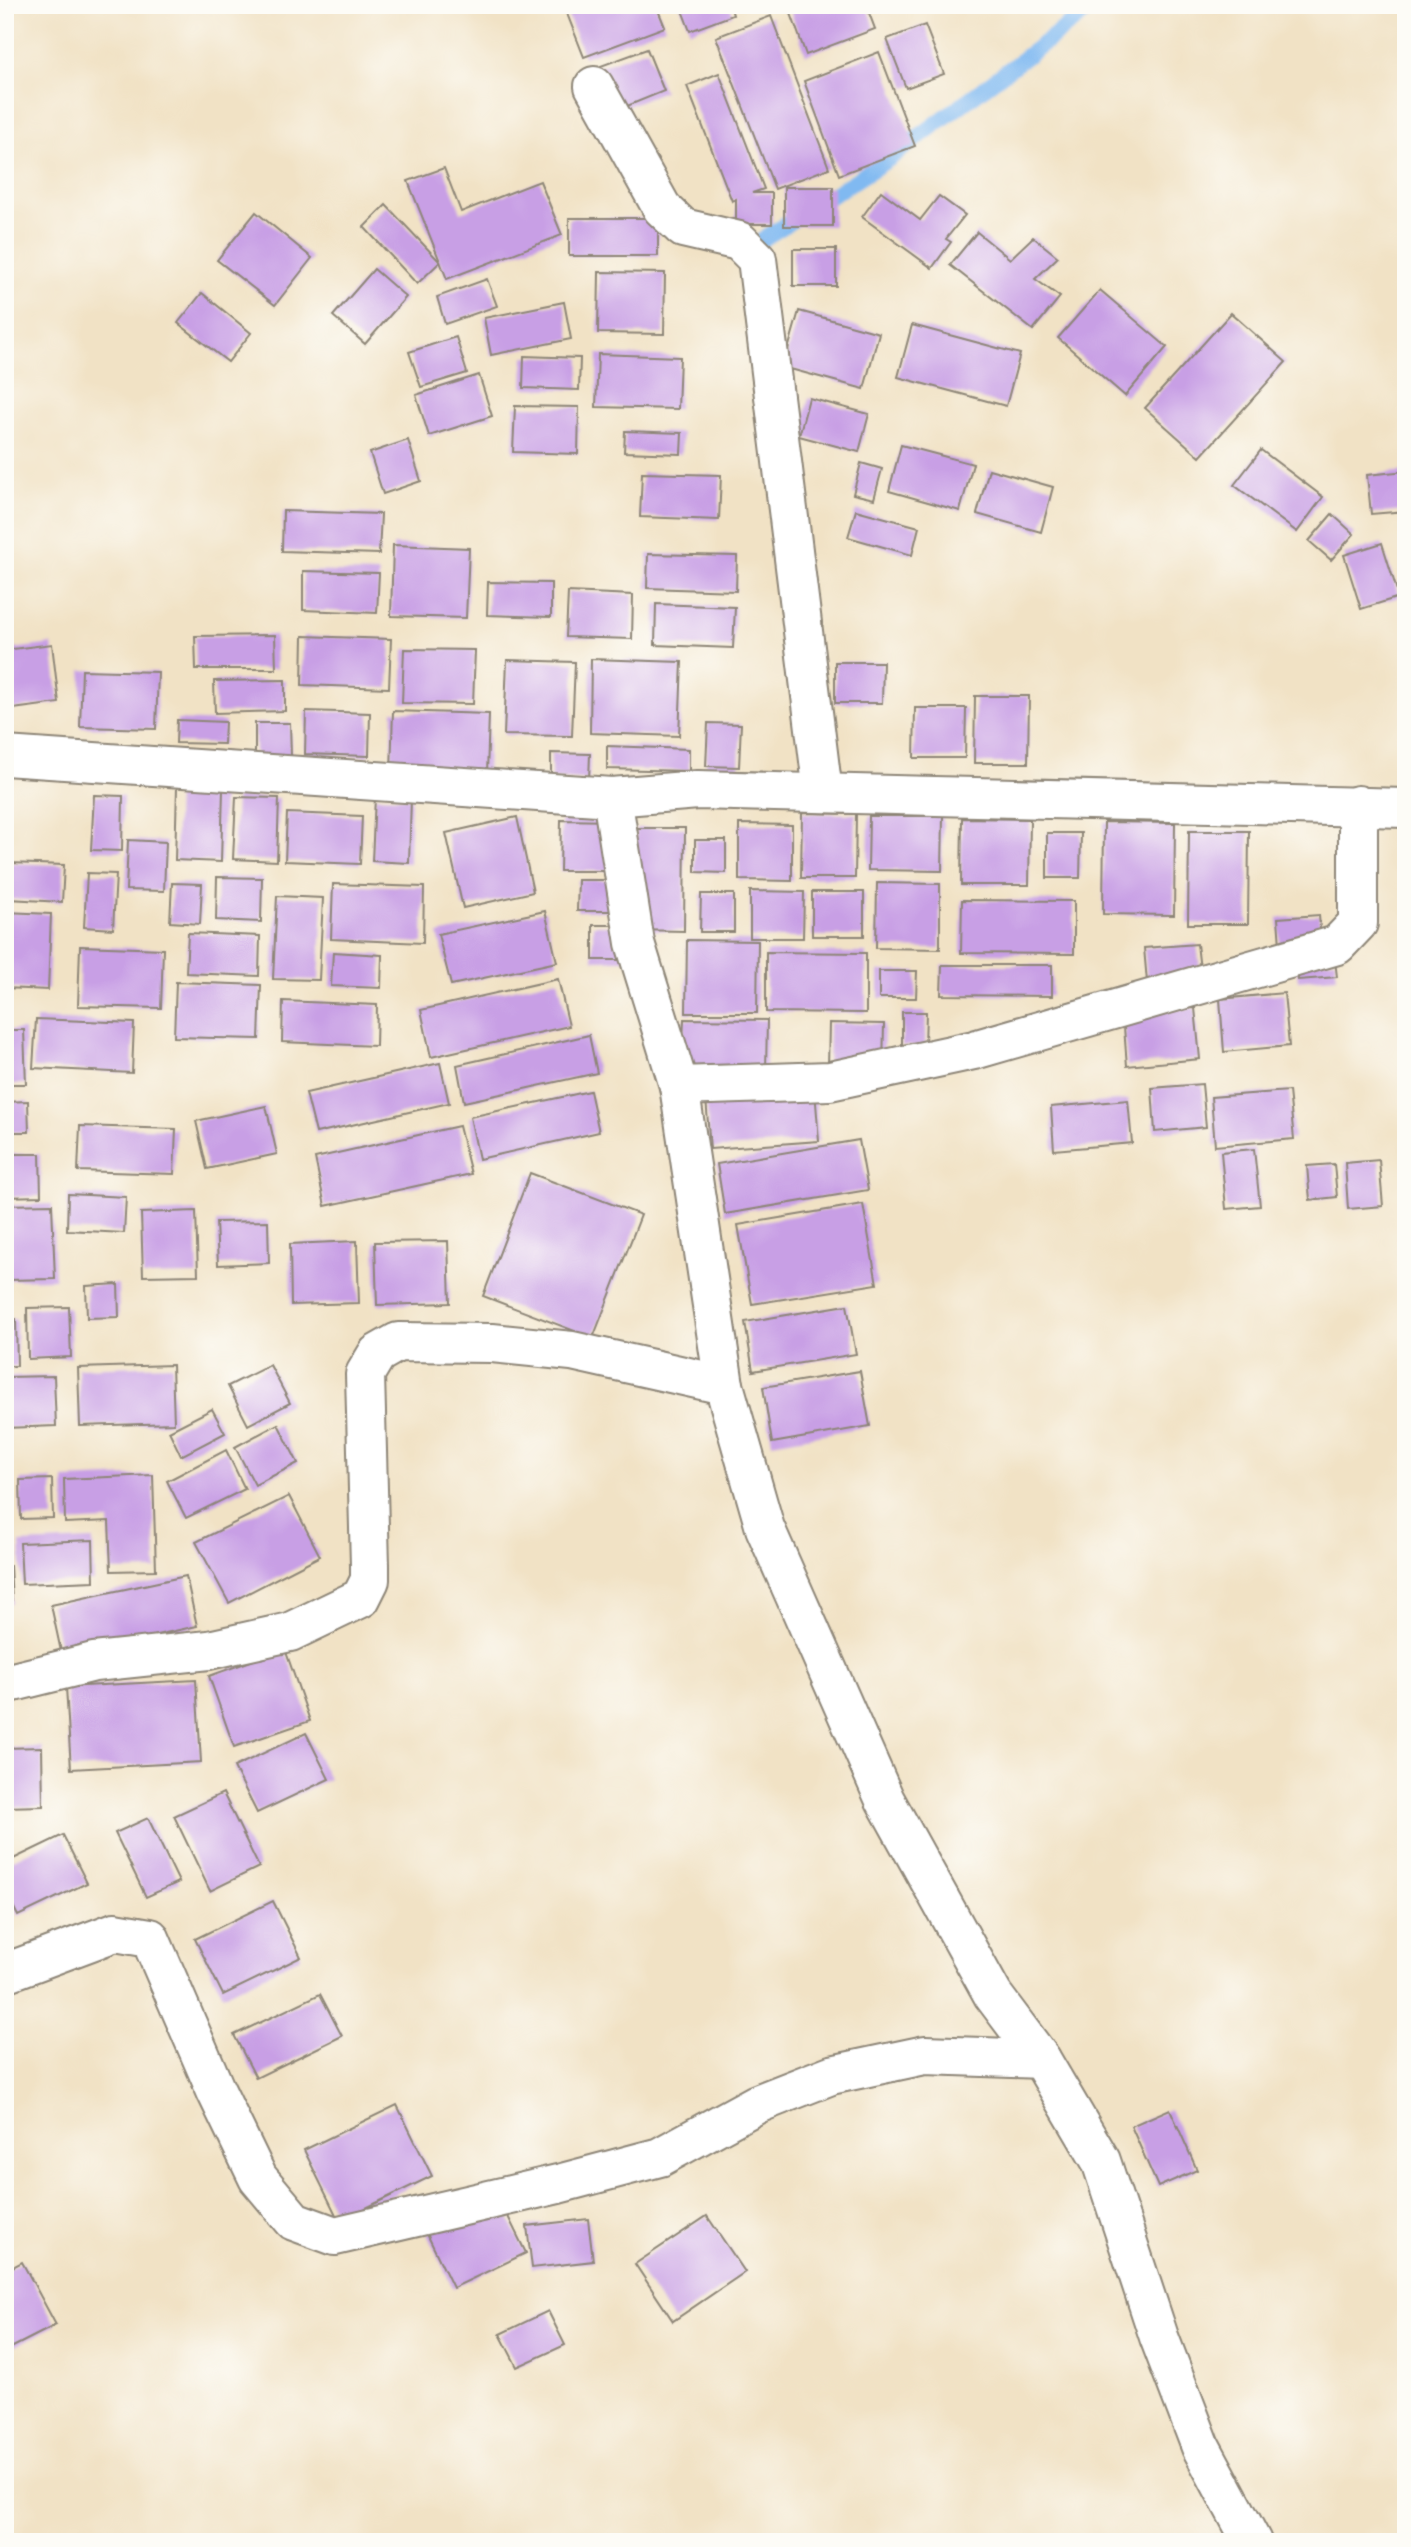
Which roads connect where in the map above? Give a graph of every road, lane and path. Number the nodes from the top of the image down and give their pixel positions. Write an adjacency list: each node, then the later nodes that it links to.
1 (594, 86): 3 (street)
2 (5, 756): 4 (street)
3 (823, 793): 4 (street); 5 (street)
4 (611, 797): 7 (street)
5 (1358, 805): 6 (street); 7 (street)
6 (1406, 808)
7 (679, 1086): 8 (street)
8 (724, 1385): 9 (street); 11 (street)
9 (5, 1684)
10 (5, 1973): 11 (street)
11 (1041, 2059): 12 (street)
12 (1252, 2542)

